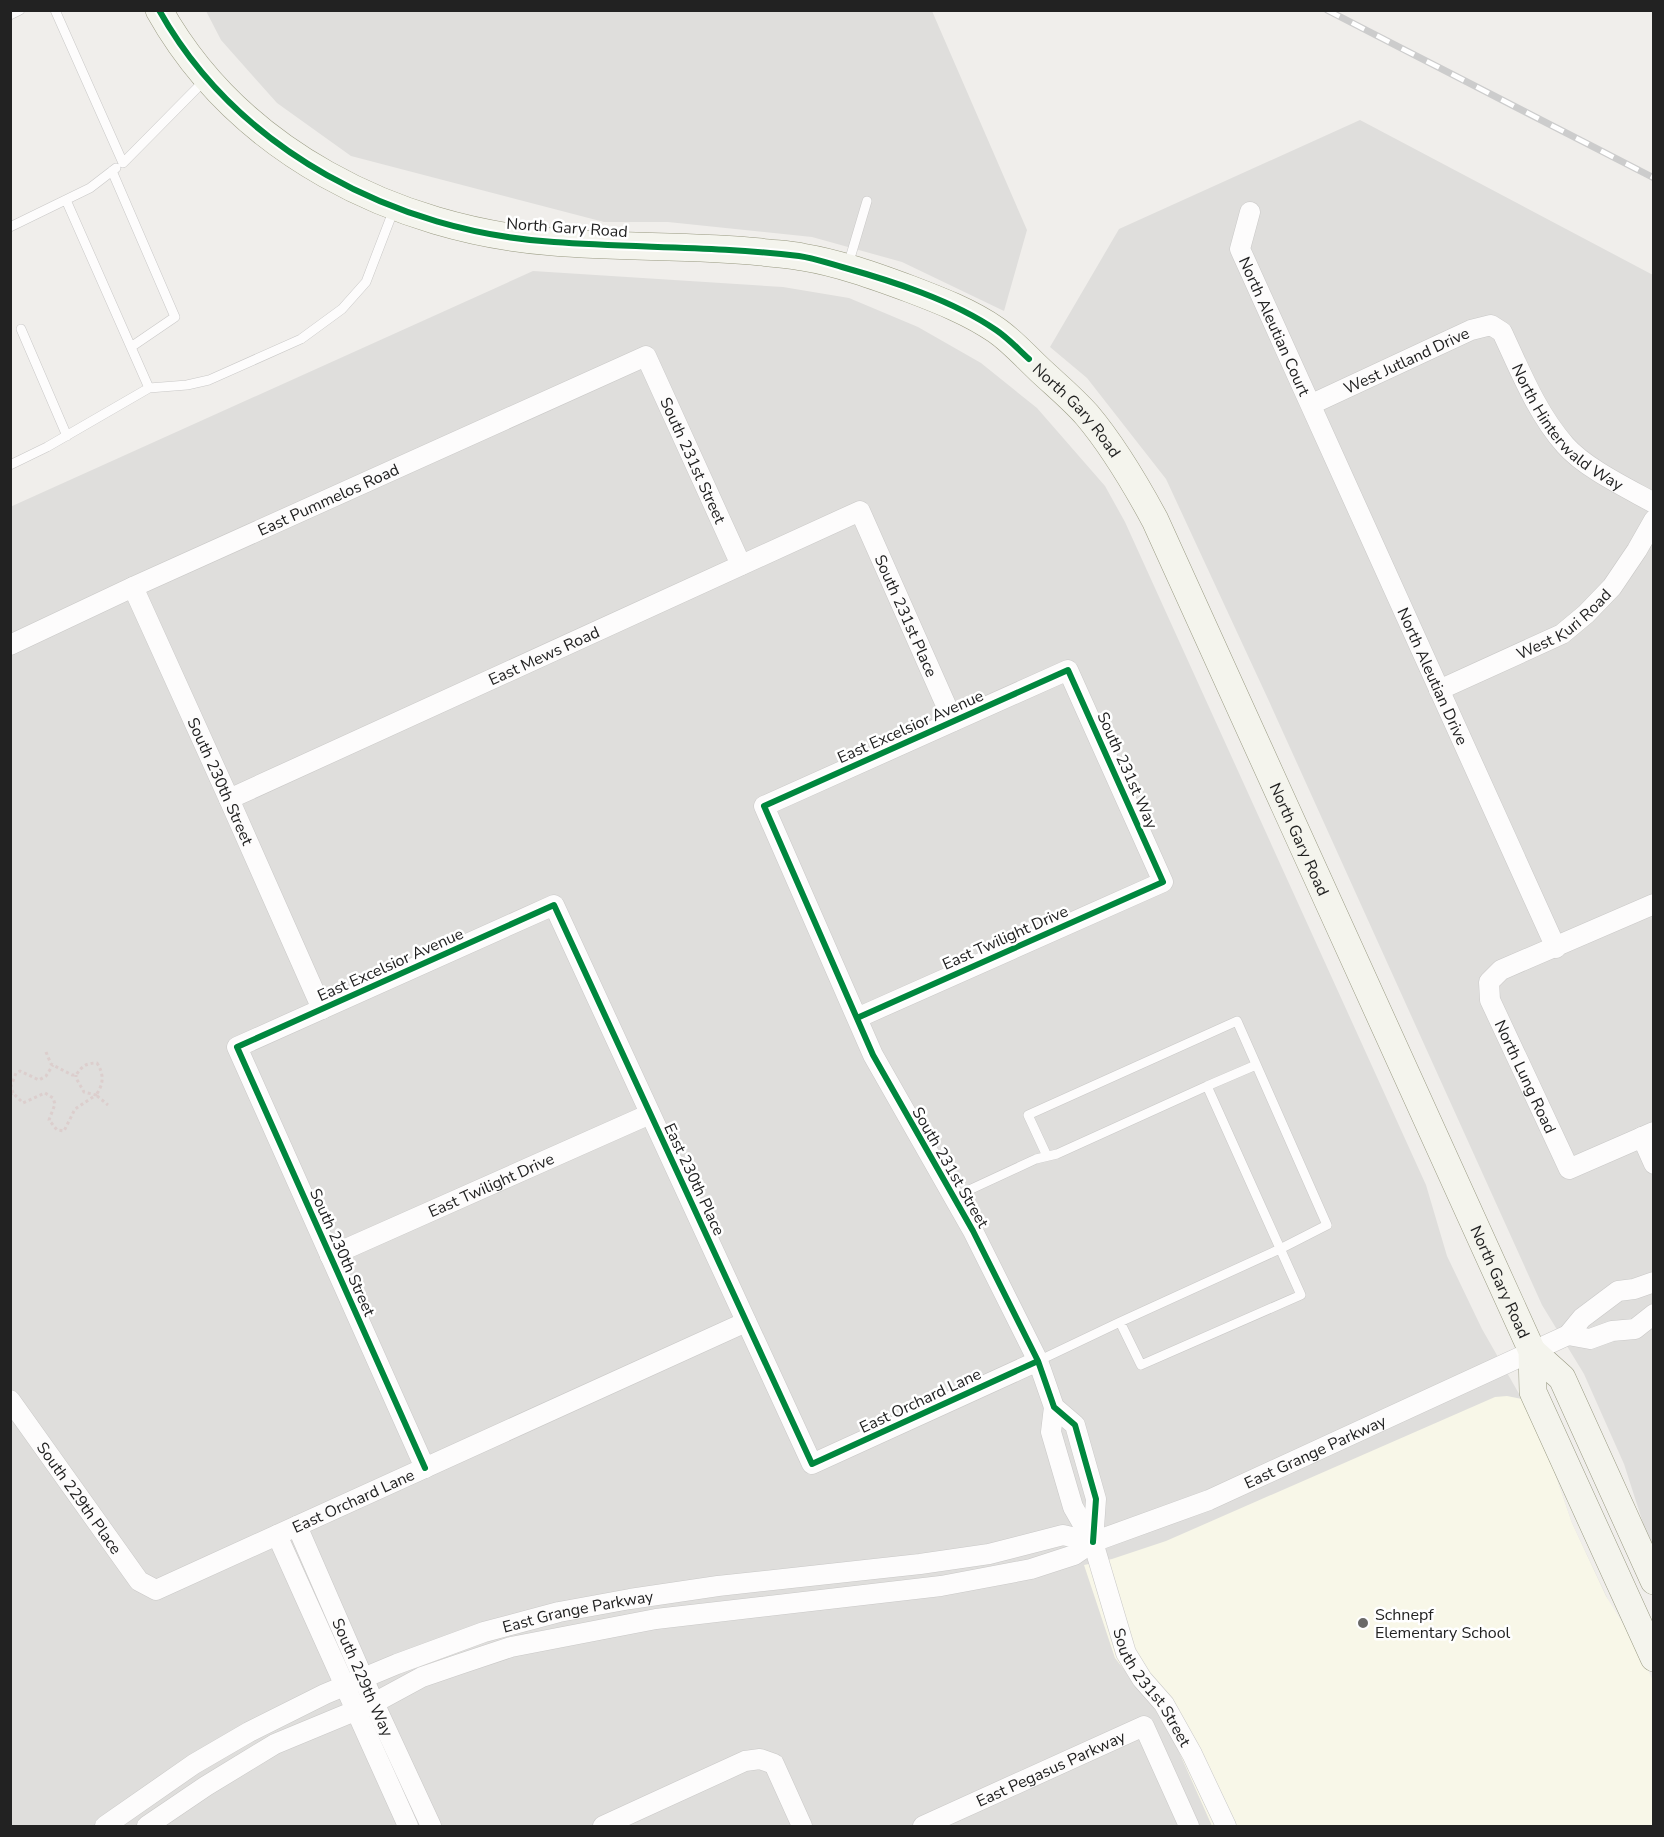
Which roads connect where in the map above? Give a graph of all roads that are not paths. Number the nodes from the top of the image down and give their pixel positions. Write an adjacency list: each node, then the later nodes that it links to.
1 (20, 10): 4 (lane)
2 (55, 10): 6 (lane)
3 (159, 10): 5 (main road, North Gary Road)
4 (10, 15)
5 (207, 78): 6 (lane); 10 (main road, North Gary Road)
6 (123, 163): 7 (lane)
7 (112, 171): 8 (lane); 16 (lane)
8 (66, 200): 12 (lane); 16 (lane)
9 (867, 201): 13 (lane)
10 (394, 206): 13 (main road, North Gary Road); 18 (lane)
11 (1250, 212): 19 (street, North Aleutian Court)
12 (10, 227)
13 (847, 269): 55 (main road, North Gary Road)
14 (21, 329): 20 (lane)
15 (1502, 332): 19 (street, West Jutland Drive); 22 (street, North Hinterwald Way)
16 (131, 347): 18 (lane)
17 (646, 356): 25 (street, South 231st Street); 26 (street, East Pummelos Road)
18 (149, 388): 20 (lane)
19 (1312, 404): 29 (street, North Aleutian Drive)
20 (67, 436): 21 (lane)
21 (10, 465)
22 (1653, 502)
23 (860, 511): 25 (street, East Mews Road); 30 (street, South 231st Place)
24 (1653, 520): 29 (street, West Kuri Road)
25 (741, 565): 31 (street, East Mews Road)
26 (133, 587): 27 (street, East Pummelos Road); 31 (street, South 230th Street)
27 (10, 645)
28 (1068, 670): 30 (street, East Excelsior Avenue); 33 (street, South 231st Way)
29 (1440, 690): 36 (street, North Aleutian Drive)
30 (953, 721): 32 (street, East Excelsior Avenue)
31 (229, 799): 37 (street, South 230th Street)
32 (764, 806): 38 (street, South 231st Street)
33 (1163, 882): 38 (street, East Twilight Drive)
34 (1653, 904): 36 (street)
35 (554, 905): 37 (street, East Excelsior Avenue); 42 (street, East 230th Place)
36 (1556, 948): 43 (street, North Lung Road)
37 (322, 1010): 39 (street, East Excelsior Avenue)
38 (857, 1018): 46 (street, South 231st Street)
39 (237, 1047): 48 (street, South 230th Street)
40 (1256, 1065): 41 (lane); 44 (lane); 47 (lane)
41 (1206, 1086): 44 (lane); 47 (lane)
42 (650, 1114): 48 (street, East Twilight Drive); 52 (street, East 230th Place)
43 (1648, 1134): 45 (street)
44 (1047, 1156): 46 (lane)
45 (1653, 1164)
46 (954, 1197): 56 (street, South 231st Street)
47 (1280, 1249): 53 (lane); 53 (lane)
48 (330, 1256): 59 (street, South 230th Street)
49 (1653, 1282): 50 (street)
50 (1634, 1289): 51 (street); 54 (street)
51 (1650, 1316): 54 (street)
52 (746, 1322): 58 (street, East 230th Place); 59 (street, East Orchard Lane)
53 (1120, 1322): 56 (lane)
54 (1568, 1335): 55 (street, East Grange Parkway)
55 (1532, 1351): 62 (street, East Grange Parkway); 63 (main road, North Gary Road); 65 (main road, North Gary Road)
56 (1038, 1361): 58 (street, East Orchard Lane); 62 (street, South 231st Street)
57 (10, 1400): 64 (street, South 229th Place)
58 (812, 1464)
59 (425, 1468): 60 (street, East Orchard Lane)
60 (297, 1526): 61 (street, East Orchard Lane); 66 (street, South 229th Way)
61 (278, 1535): 64 (street, East Orchard Lane); 67 (street, South 229th Way)
62 (1094, 1542): 66 (street, East Grange Parkway); 68 (street, East Grange Parkway); 79 (street, South 231st Street)
63 (1653, 1581)
64 (156, 1590)
65 (1653, 1658)
66 (363, 1678): 67 (street, East Grange Parkway); 68 (street, South 229th Way)
67 (344, 1686): 69 (street, South 229th Way); 71 (street, East Grange Parkway)
68 (374, 1702): 69 (street, East Grange Parkway); 74 (street, South 229th Way)
69 (355, 1710): 72 (street, East Grange Parkway); 73 (street, South 229th Way)
70 (1144, 1726): 77 (street, East Pegasus Parkway); 78 (street, South 231st Street)
71 (105, 1827)
72 (147, 1827)
73 (408, 1827)
74 (431, 1827)
75 (603, 1827): 76 (street)
76 (802, 1827)
77 (923, 1827)
78 (1190, 1827)
79 (1226, 1827)

